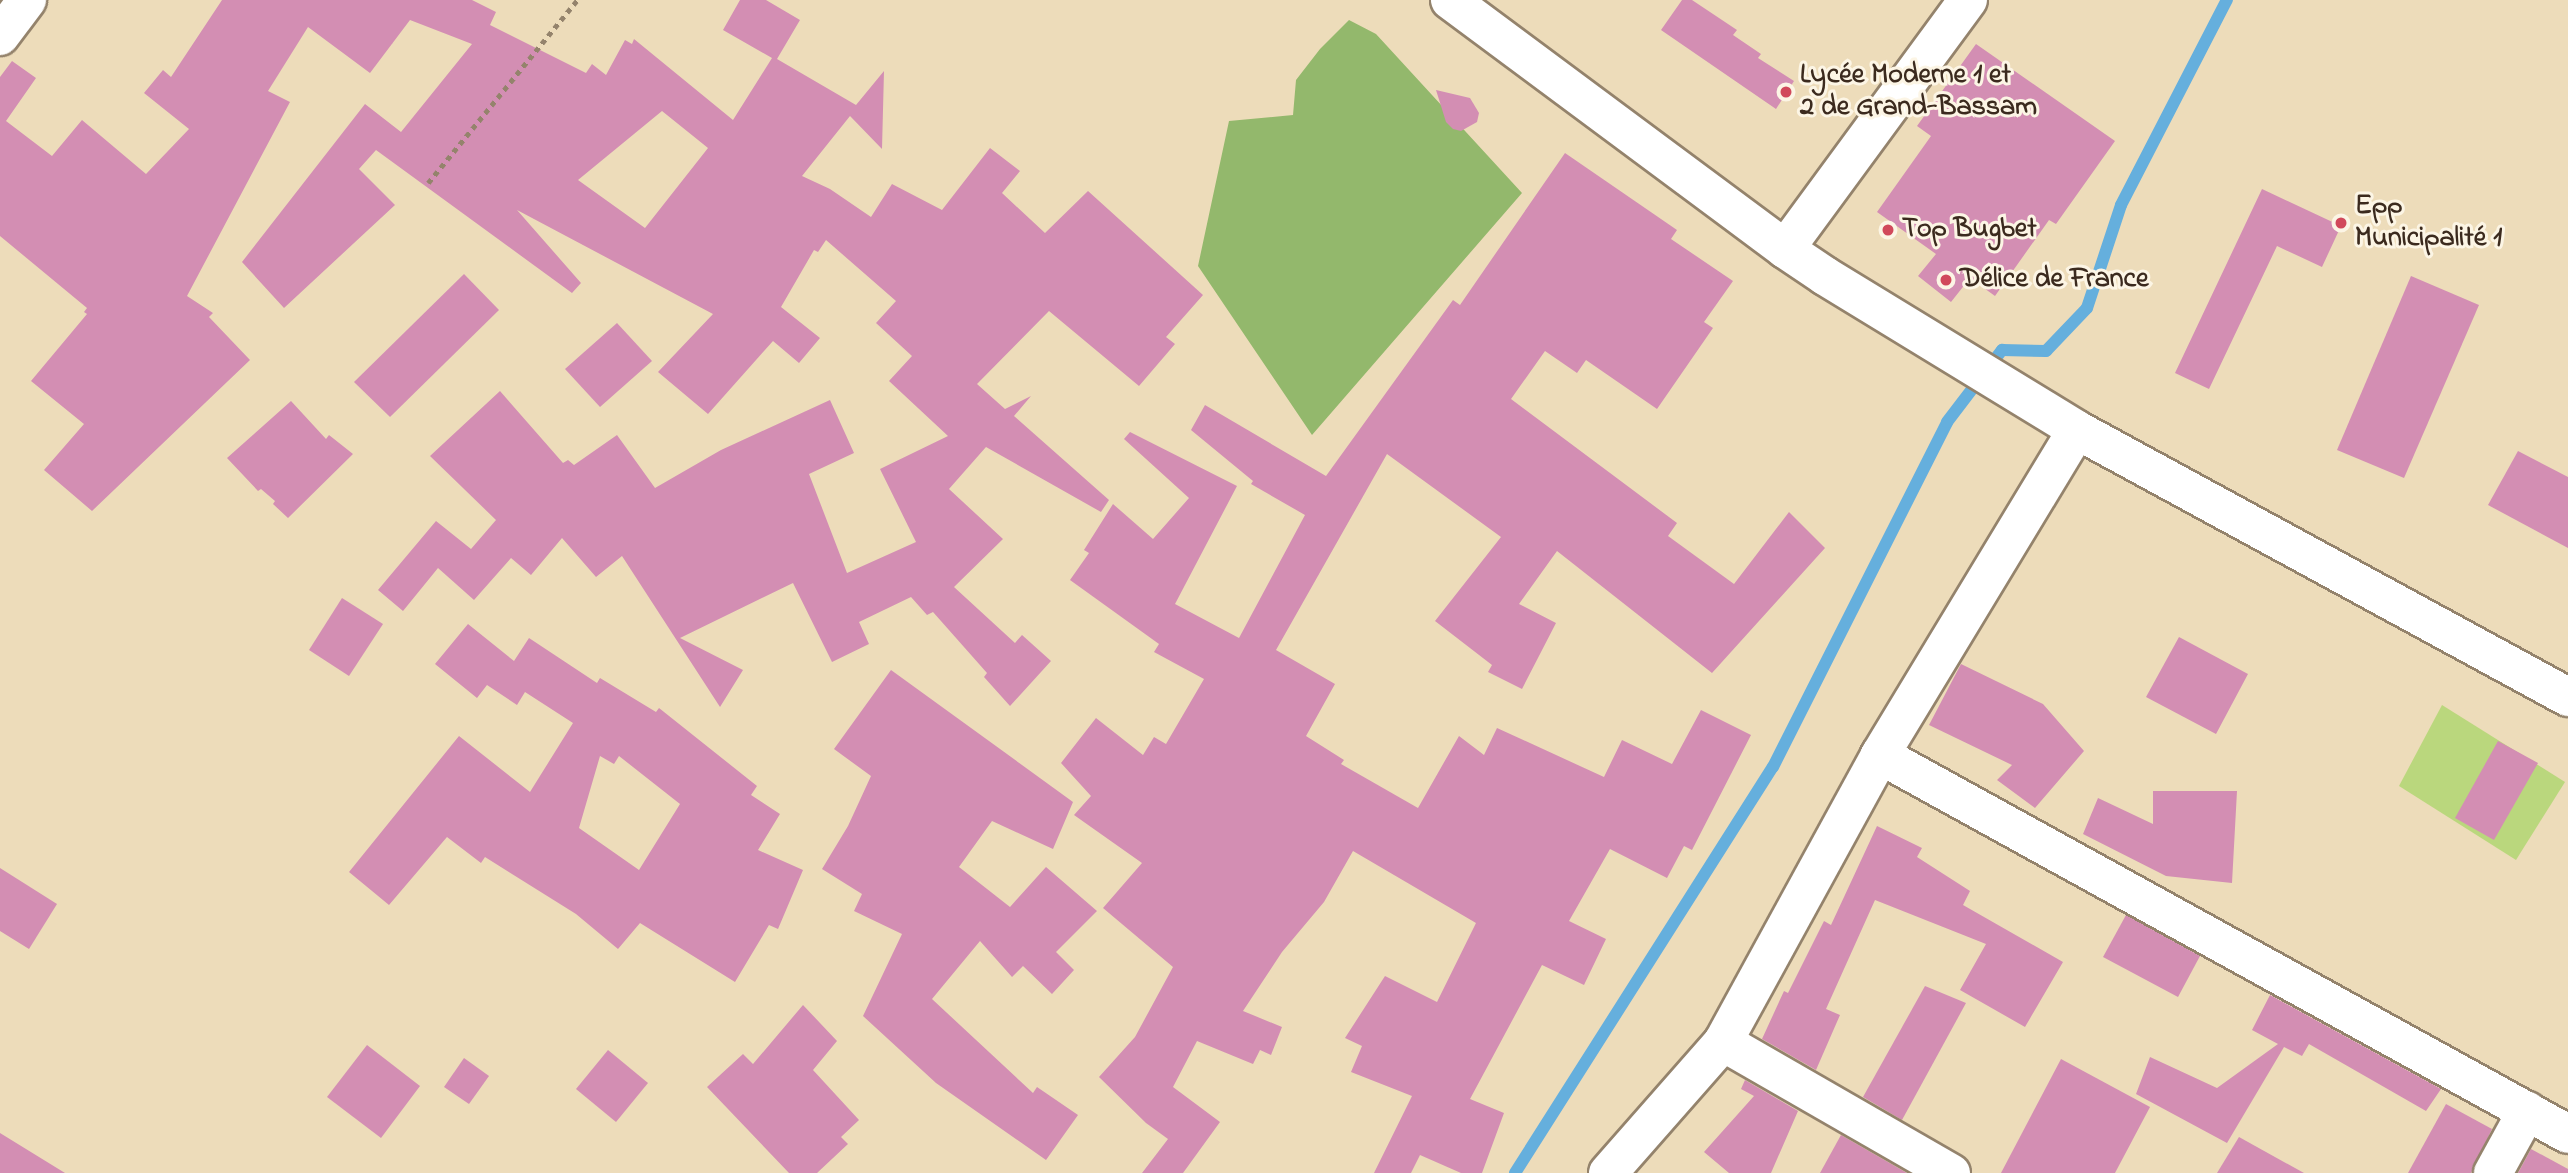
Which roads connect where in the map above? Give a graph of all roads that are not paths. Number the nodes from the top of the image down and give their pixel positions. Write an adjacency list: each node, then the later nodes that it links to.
1 (27, 0): 4 (street)
2 (1450, 0): 5 (street)
3 (1968, 0): 5 (street)
4 (0, 36)
5 (1785, 250): 6 (street)
6 (2077, 430): 7 (street); 8 (street)
7 (2568, 697)
8 (1880, 755): 9 (street); 10 (street)
9 (1723, 1042): 12 (street); 13 (street)
10 (2527, 1111): 11 (street); 14 (street)
11 (2568, 1134)
12 (1608, 1173)
13 (1951, 1173)
14 (2493, 1173)

